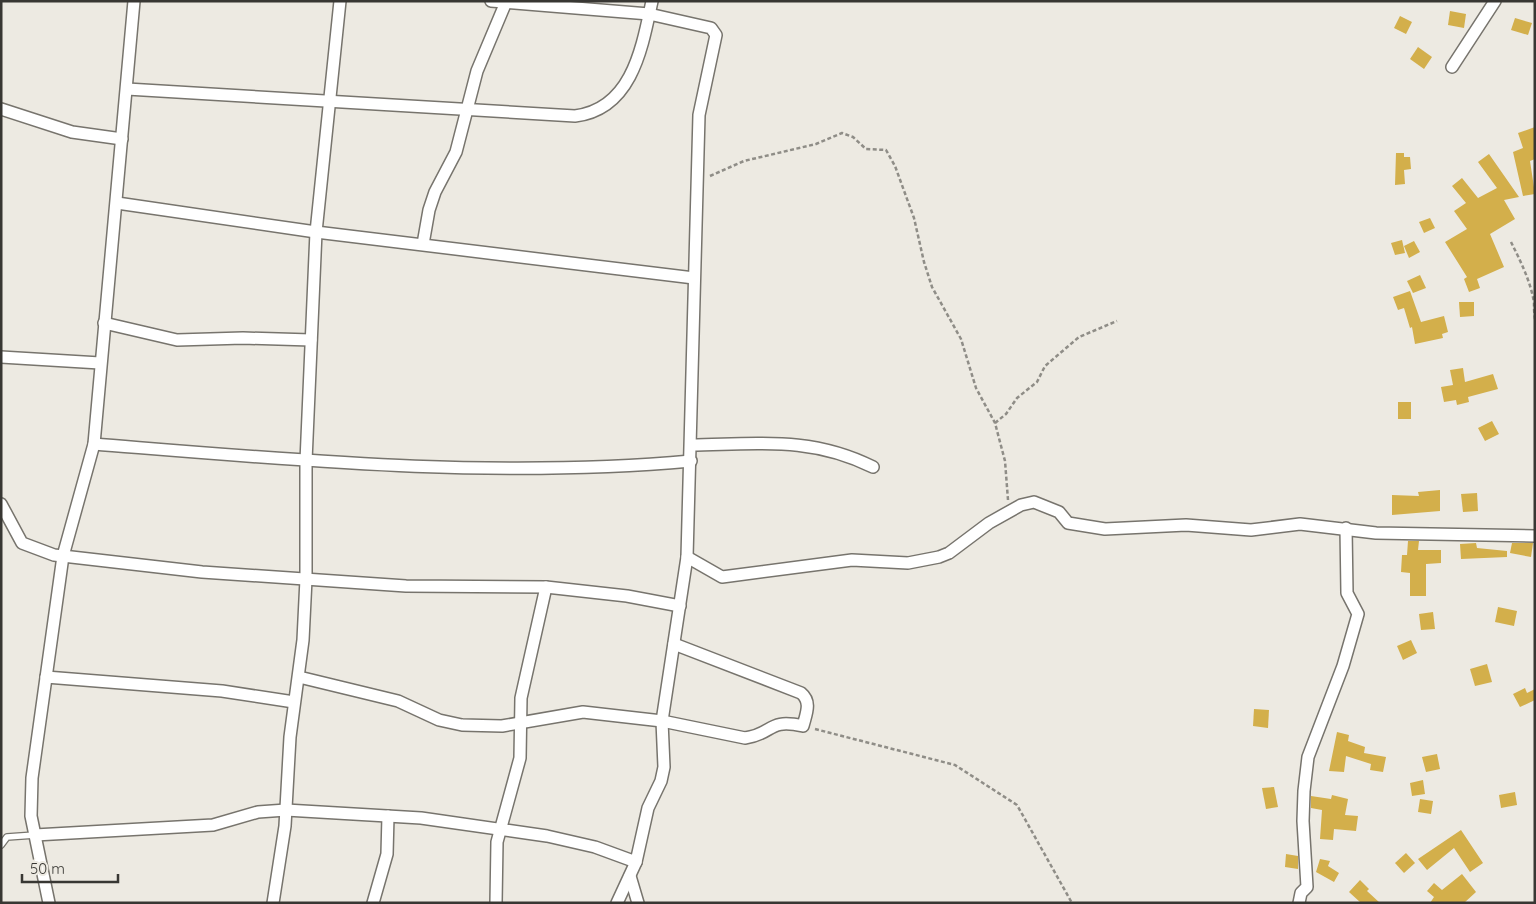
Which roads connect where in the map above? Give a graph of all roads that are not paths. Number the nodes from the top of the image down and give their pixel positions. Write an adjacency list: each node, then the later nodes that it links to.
1 (134, 1): 9 (street)
2 (340, 1): 10 (street)
3 (491, 1): 6 (street)
4 (652, 1): 7 (street)
5 (1495, 1): 8 (street)
6 (506, 2): 7 (street); 12 (street)
7 (649, 14): 12 (street); 17 (street)
8 (1452, 67)
9 (126, 89): 10 (street); 13 (street)
10 (330, 102): 12 (street); 15 (street)
11 (1, 108): 13 (street)
12 (468, 110): 16 (street)
13 (122, 139): 14 (street)
14 (117, 203): 15 (street); 18 (street)
15 (316, 232): 16 (street); 19 (street)
16 (423, 244): 17 (street)
17 (694, 278): 23 (street)
18 (104, 322): 19 (street); 21 (street)
19 (311, 340): 24 (street)
20 (1, 357): 21 (street)
21 (100, 364): 22 (street)
22 (94, 444): 24 (street); 30 (street)
23 (691, 445): 25 (street); 26 (street)
24 (306, 461): 25 (street); 32 (street)
25 (691, 461): 31 (street)
26 (873, 467)
27 (1, 504): 30 (street)
28 (1346, 528): 29 (street); 31 (street); 55 (street)
29 (1535, 536)
30 (63, 556): 32 (street); 36 (street)
31 (687, 557): 34 (street)
32 (306, 579): 33 (street); 37 (street)
33 (546, 587): 34 (street); 40 (street)
34 (680, 606): 35 (street)
35 (674, 644): 39 (street); 39 (street)
36 (46, 677): 38 (street); 44 (street)
37 (299, 677): 38 (street); 40 (street)
38 (294, 702): 41 (street)
39 (662, 722): 40 (street); 47 (street)
40 (522, 724): 43 (street)
41 (286, 810): 42 (street); 44 (street); 50 (street)
42 (388, 816): 43 (street); 51 (street)
43 (500, 829): 47 (street); 52 (street)
44 (35, 835): 45 (lane); 49 (street)
45 (4, 836): 46 (lane)
46 (1, 845)
47 (636, 862): 48 (street)
48 (630, 876): 53 (street); 54 (street)
49 (49, 903)
50 (273, 903)
51 (373, 903)
52 (496, 903)
53 (618, 903)
54 (638, 903)
55 (1299, 903)

